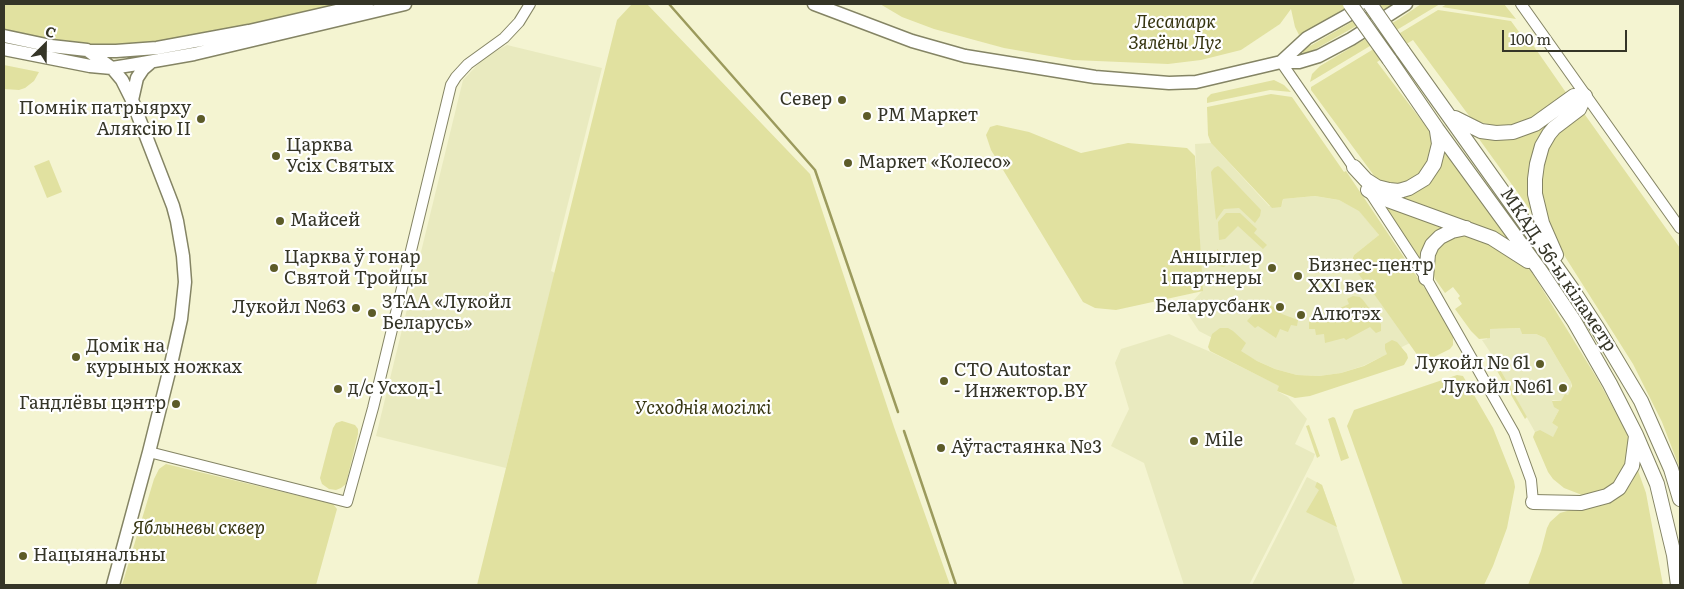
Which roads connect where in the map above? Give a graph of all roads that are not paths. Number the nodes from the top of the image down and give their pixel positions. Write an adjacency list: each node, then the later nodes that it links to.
1 (367, 4): 10 (main road)
2 (405, 4): 13 (main road)
3 (530, 4): 29 (street)
4 (814, 4): 12 (main road)
5 (1406, 4): 12 (main road)
6 (1521, 4): 17 (street)
7 (1362, 5): 12 (main road); 19 (highway, МКАД, 56-ы кіламетр, bridge); 20 (highway, МКАД, 56-ы кіламетр, bridge)
8 (4, 36): 11 (main road)
9 (4, 49): 15 (main road)
10 (144, 49): 11 (main road); 14 (main road)
11 (87, 50): 15 (main road)
12 (1281, 62): 21 (street)
13 (150, 63): 14 (main road); 18 (main road)
14 (131, 65): 15 (main road); 16 (main road)
15 (112, 68): 16 (main road)
16 (125, 87): 18 (main road)
17 (1585, 96): 19 (highway); 24 (street); 27 (highway)
18 (132, 100): 29 (main road)
19 (1448, 113): 27 (highway, МКАД, 56-ы кіламетр)
20 (1437, 130): 21 (highway); 25 (highway, МКАД, 56-ы кіламетр)
21 (1354, 167): 22 (street)
22 (1368, 190): 23 (highway); 26 (street)
23 (1466, 228): 25 (highway); 26 (highway)
24 (1680, 228)
25 (1539, 269): 28 (highway, МКАД, 56-ы кіламетр)
26 (1426, 278): 31 (street)
27 (1572, 289): 30 (highway, МКАД, 56-ы кіламетр)
28 (1636, 435): 31 (highway); 33 (highway, МКАД, 56-ы кіламетр)
29 (149, 452): 32 (main road)
30 (1680, 499)
31 (1533, 502)
32 (113, 585)
33 (1678, 585)

